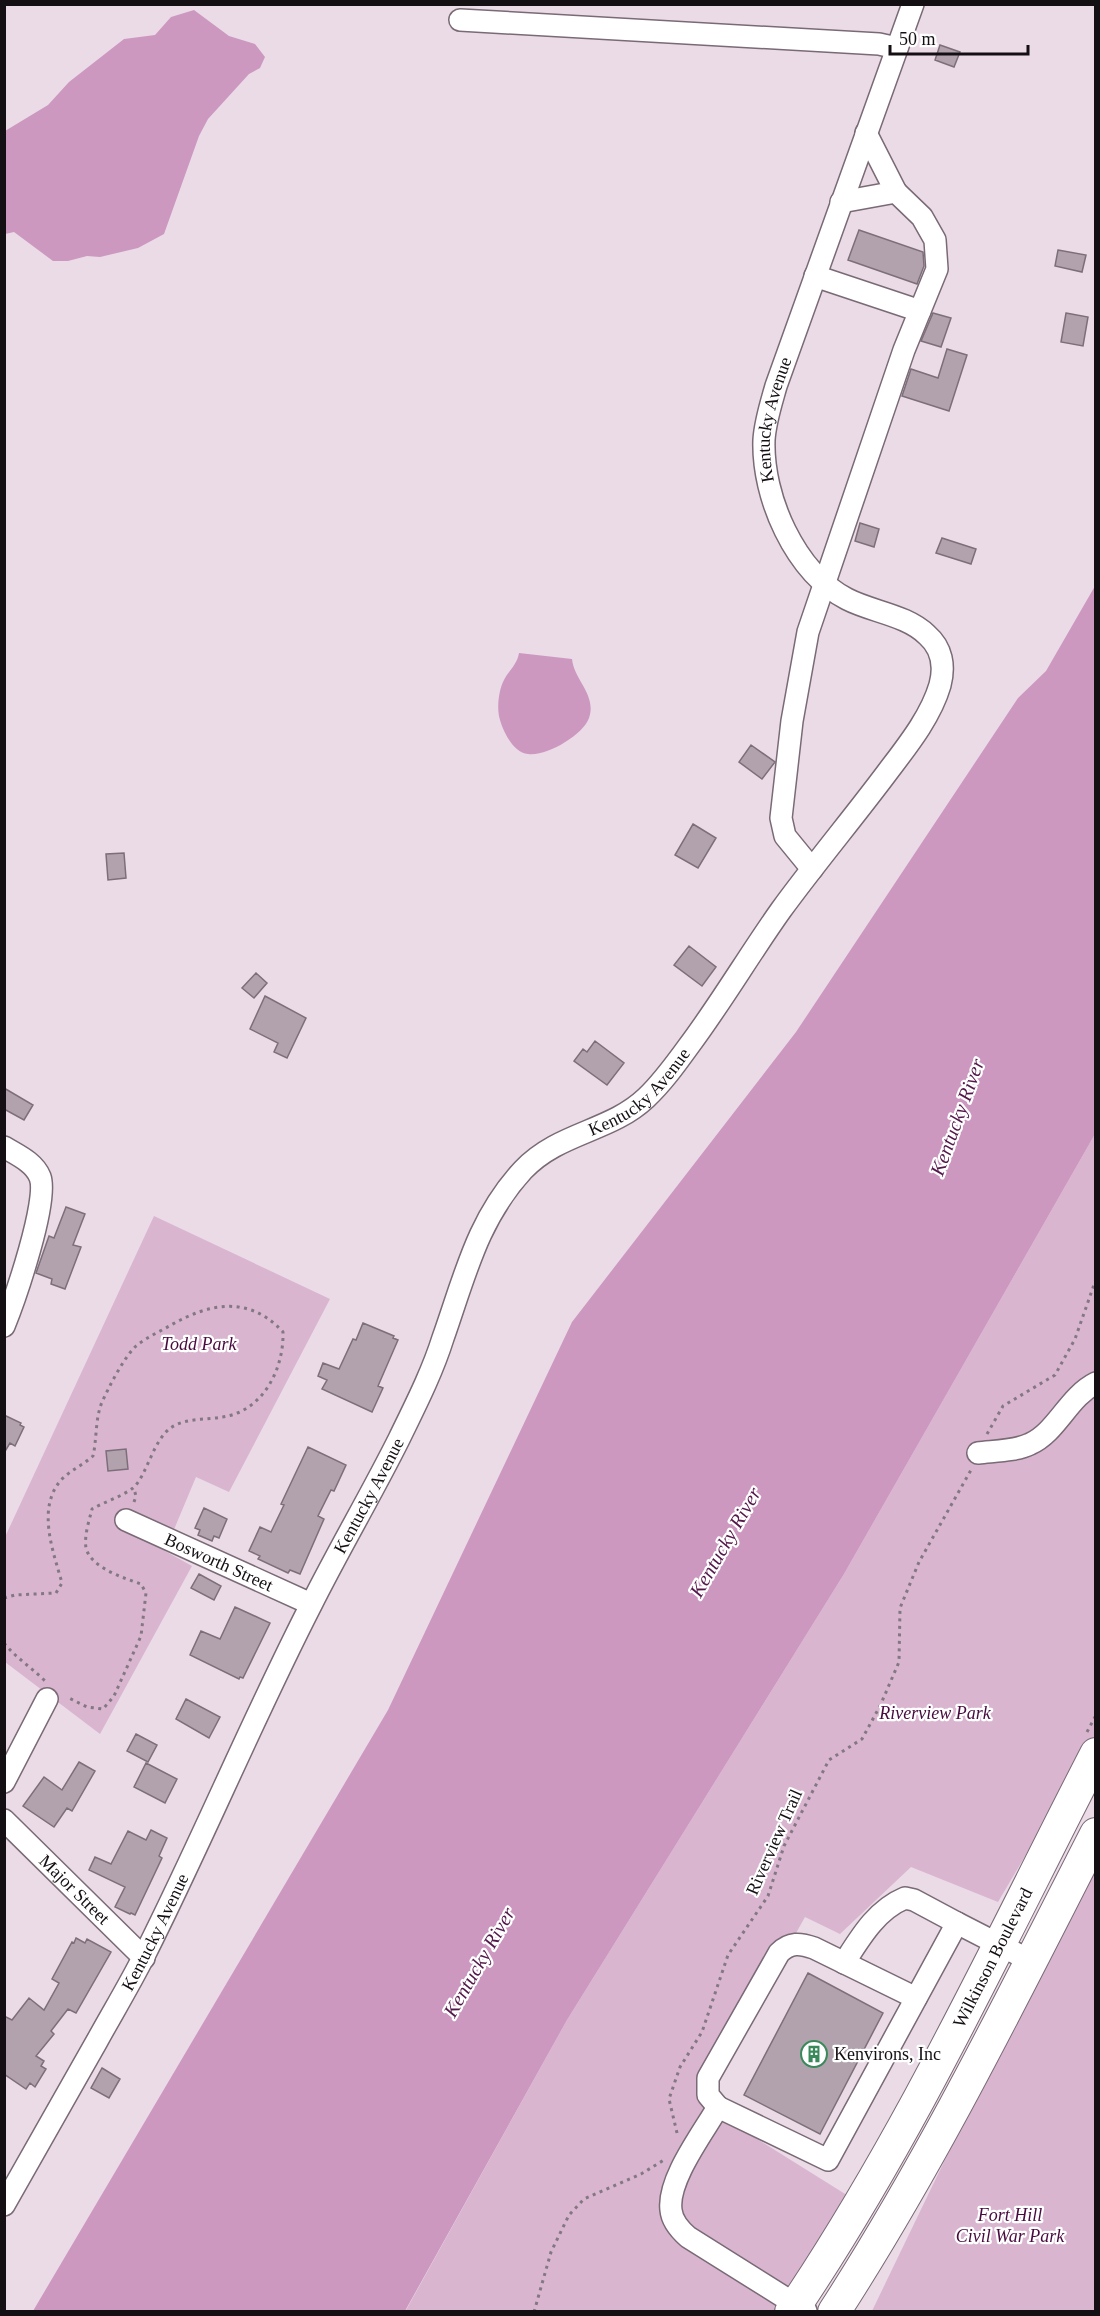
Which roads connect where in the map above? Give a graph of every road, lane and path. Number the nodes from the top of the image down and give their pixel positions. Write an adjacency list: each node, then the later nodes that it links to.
1 (913, 4): 3 (street, Kentucky Avenue)
2 (460, 20): 3 (street)
3 (897, 48): 4 (street, Kentucky Avenue)
4 (866, 133): 5 (street); 6 (street, Kentucky Avenue)
5 (896, 192): 6 (street); 8 (street)
6 (842, 202): 7 (street, Kentucky Avenue)
7 (815, 276): 8 (street); 9 (street, Kentucky Avenue)
8 (920, 311): 9 (street)
9 (825, 585): 10 (street); 10 (street, Kentucky Avenue)
10 (812, 869): 18 (street, Kentucky Avenue)
11 (4, 1147): 13 (street)
12 (1095, 1279): 15 (path, Riverview Trail)
13 (4, 1326)
14 (1095, 1383): 15 (street)
15 (978, 1453): 32 (path, Riverview Trail)
16 (126, 1520): 18 (street, Bosworth Street)
17 (4, 1598): 20 (path)
18 (311, 1604): 27 (street, Kentucky Avenue)
19 (4, 1643): 20 (path)
20 (51, 1691): 22 (street)
21 (1095, 1754): 26 (highway, Wilkinson Boulevard)
22 (4, 1782)
23 (4, 1820): 27 (street, Major Street)
24 (1095, 1834): 28 (highway, Wilkinson Boulevard)
25 (957, 1923): 26 (street); 29 (street); 30 (street)
26 (999, 1943): 28 (street); 35 (highway, Wilkinson Boulevard)
27 (144, 1958): 34 (street, Kentucky Avenue)
28 (1031, 1961): 37 (highway, Wilkinson Boulevard)
29 (844, 1963): 30 (street); 31 (street)
30 (916, 1998): 31 (street)
31 (718, 2108): 35 (street)
32 (674, 2140)
33 (666, 2158): 36 (path)
34 (4, 2205)
35 (798, 2309)
36 (534, 2312)
37 (834, 2312)

